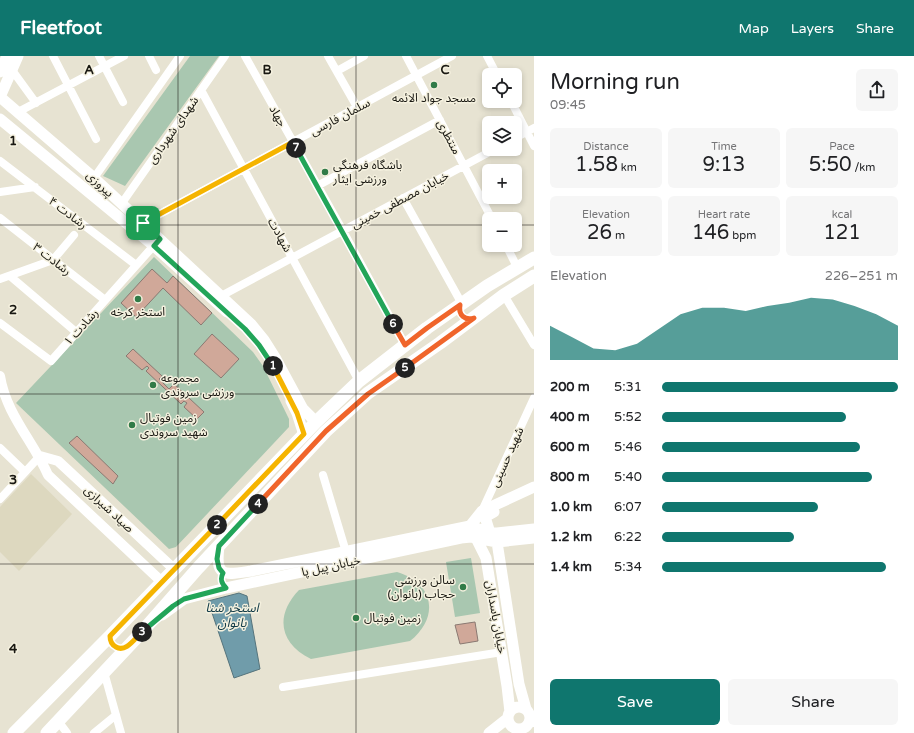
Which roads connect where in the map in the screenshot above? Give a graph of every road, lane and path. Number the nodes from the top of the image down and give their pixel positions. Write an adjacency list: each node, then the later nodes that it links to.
1 (7, 56): 20 (main road)
2 (18, 56): 17 (main road)
3 (53, 56): 22 (street)
4 (99, 56): 15 (street)
5 (124, 56): 15 (street)
6 (149, 56): 18 (street)
7 (180, 56): 40 (street)
8 (226, 56): 23 (street, شهدای شهرداری)
9 (245, 56): 34 (street, جهاد)
10 (328, 56): 19 (street)
11 (364, 56): 19 (street)
12 (406, 56): 21 (street, منتظری)
13 (452, 56): 21 (street, سلمان فارسی)
14 (487, 56): 16 (street)
15 (104, 67): 22 (street); 25 (street)
16 (493, 68)
17 (12, 70): 24 (main road); 26 (street)
18 (156, 70)
19 (337, 71): 27 (street)
20 (0, 72)
21 (416, 75): 27 (street, سلمان فارسی); 31 (street, منتظری)
22 (68, 86): 26 (street); 33 (street)
23 (201, 90): 39 (street, شهادت); 45 (street, شهدای شهرداری)
24 (0, 97): 29 (main road, پیروزی)
25 (123, 102)
26 (36, 103): 29 (street)
27 (357, 107): 34 (street, سلمان فارسی)
28 (516, 108): 32 (street)
29 (18, 112): 40 (main road, پیروزی)
30 (0, 119): 51 (main road, پیروزی)
31 (440, 120): 38 (street, منتظری); 41 (street)
32 (530, 130): 35 (street)
33 (96, 139)
34 (293, 142): 39 (street, سلمان فارسی); 41 (street, جهاد)
35 (534, 146)
36 (482, 156): 38 (street, خیابان مصطفی خمینی)
37 (0, 160): 42 (street, رشادت ۴)
38 (464, 166): 44 (street, خیابان مصطفی خمینی); 46 (street, منتظری)
39 (244, 169): 48 (street, سلمان فارسی); 53 (street, شهادت)
40 (94, 178): 45 (main road, پیروزی)
41 (318, 186): 49 (street, جهاد)
42 (35, 187): 43 (street); 56 (street, رشادت ۴)
43 (0, 192)
44 (403, 198): 49 (street, خیابان مصطفی خمینی); 64 (street)
45 (122, 204): 48 (main road, پیروزی)
46 (488, 212)
47 (0, 218): 55 (street, رشادت ۳)
48 (143, 223): 51 (main road, پیروزی)
49 (343, 231): 53 (street, خیابان مصطفی خمینی); 70 (street, جهاد)
50 (74, 235): 55 (street)
51 (157, 242): 56 (street, رشادت ۱); 61 (main road, پیروزی); 76 (main road, پیروزی)
52 (510, 252): 57 (street)
53 (292, 258): 61 (street, خیابان مصطفی خمینی); 73 (street, شهادت)
54 (534, 258): 57 (main road)
55 (53, 260): 58 (street); 63 (street, رشادت ۳)
56 (136, 265): 63 (street, رشادت ۱)
57 (517, 267): 64 (main road)
58 (10, 276): 60 (street); 68 (street)
59 (534, 276): 62 (main road)
60 (0, 279)
61 (221, 296): 75 (main road, پیروزی)
62 (504, 296): 65 (main road); 71 (street)
63 (105, 300): 68 (street, رشادت ۱)
64 (461, 305): 65 (main road); 67 (main road)
65 (474, 318): 69 (main road)
66 (0, 323): 68 (street, رشادت ۱)
67 (427, 328): 69 (main road); 70 (main road)
68 (76, 332)
69 (440, 343): 90 (main road)
70 (405, 345): 73 (main road)
71 (534, 345)
72 (0, 376): 78 (street, صیاد شیرازی)
73 (359, 381): 75 (main road)
74 (534, 398): 84 (street, شهید حسینی)
75 (316, 422): 76 (main road)
76 (304, 434): 93 (main road)
77 (0, 448): 79 (street)
78 (40, 456): 79 (street); 92 (street, صیاد شیرازی); 94 (street, صیاد شیرازی)
79 (24, 472): 83 (street)
80 (323, 475): 91 (street)
81 (534, 487): 84 (main road)
82 (534, 492): 84 (main road)
83 (0, 499)
84 (483, 514): 85 (main road); 87 (main road, خیابان پاسداران)
85 (470, 526): 87 (main road, خیابان پیل پا); 89 (main road, خیابان پاسداران); 91 (main road, خیابان پیل پا)
86 (534, 529): 87 (main road, خیابان پیل پا)
87 (494, 537): 88 (main road, خیابان پیل پا); 89 (main road, خیابان پیل پا); 109 (main road, خیابان پاسداران)
88 (534, 538)
89 (476, 539): 97 (main road, خیابان پیل پا); 101 (main road, خیابان پاسداران)
90 (219, 546): 95 (main road); 98 (main road)
91 (346, 552): 95 (main road, خیابان پیل پا)
92 (161, 557): 93 (street, صیاد شیرازی); 94 (street)
93 (174, 569): 96 (main road)
94 (149, 570): 96 (street, صیاد شیرازی)
95 (223, 573): 97 (main road)
96 (162, 582): 99 (main road)
97 (226, 588): 98 (main road, خیابان پیل پا)
98 (140, 634): 100 (main road)
99 (110, 636): 100 (main road); 104 (main road)
100 (127, 647): 102 (main road)
101 (502, 652): 103 (street); 107 (main road, خیابان پاسداران)
102 (104, 672): 105 (main road); 106 (street)
103 (283, 687)
104 (50, 696): 105 (main road); 110 (main road)
105 (68, 710): 108 (main road)
106 (116, 715): 113 (street); 114 (street)
107 (509, 715): 109 (main road); 109 (main road); 115 (main road)
108 (58, 721): 111 (main road); 112 (street)
109 (526, 722)
110 (14, 733)
111 (47, 733)
112 (67, 733)
113 (94, 733)
114 (121, 733)
115 (489, 733)

